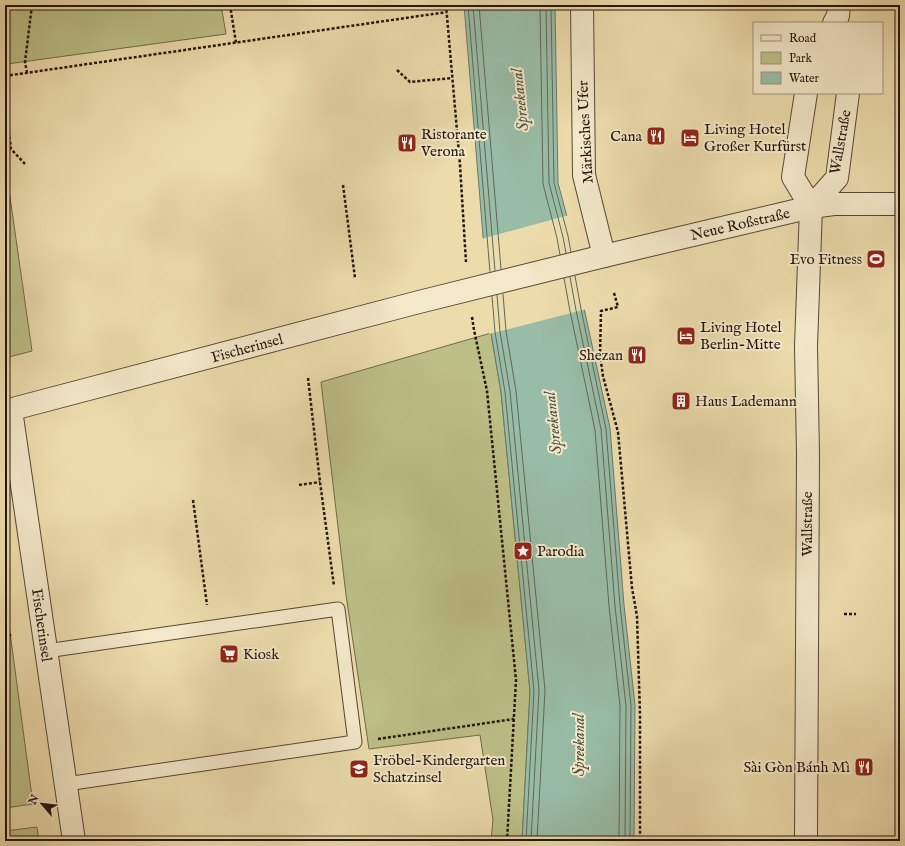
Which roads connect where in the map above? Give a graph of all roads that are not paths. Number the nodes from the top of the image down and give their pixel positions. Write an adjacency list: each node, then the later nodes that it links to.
1 (582, 5): 6 (street, Märkisches Ufer)
2 (806, 94): 5 (street)
3 (848, 94): 5 (street, Wallstraße)
4 (900, 204): 5 (street, Neue Roßstraße)
5 (811, 208): 6 (street, Neue Roßstraße); 12 (street, Wallstraße)
6 (604, 256): 7 (street, Neue Roßstraße)
7 (582, 262): 8 (street, Fischerinsel)
8 (8, 411): 9 (street, Fischerinsel)
9 (46, 651): 10 (street, Fischerinsel); 10 (lane)
10 (66, 784): 11 (street, Fischerinsel)
11 (74, 841)
12 (806, 841)

